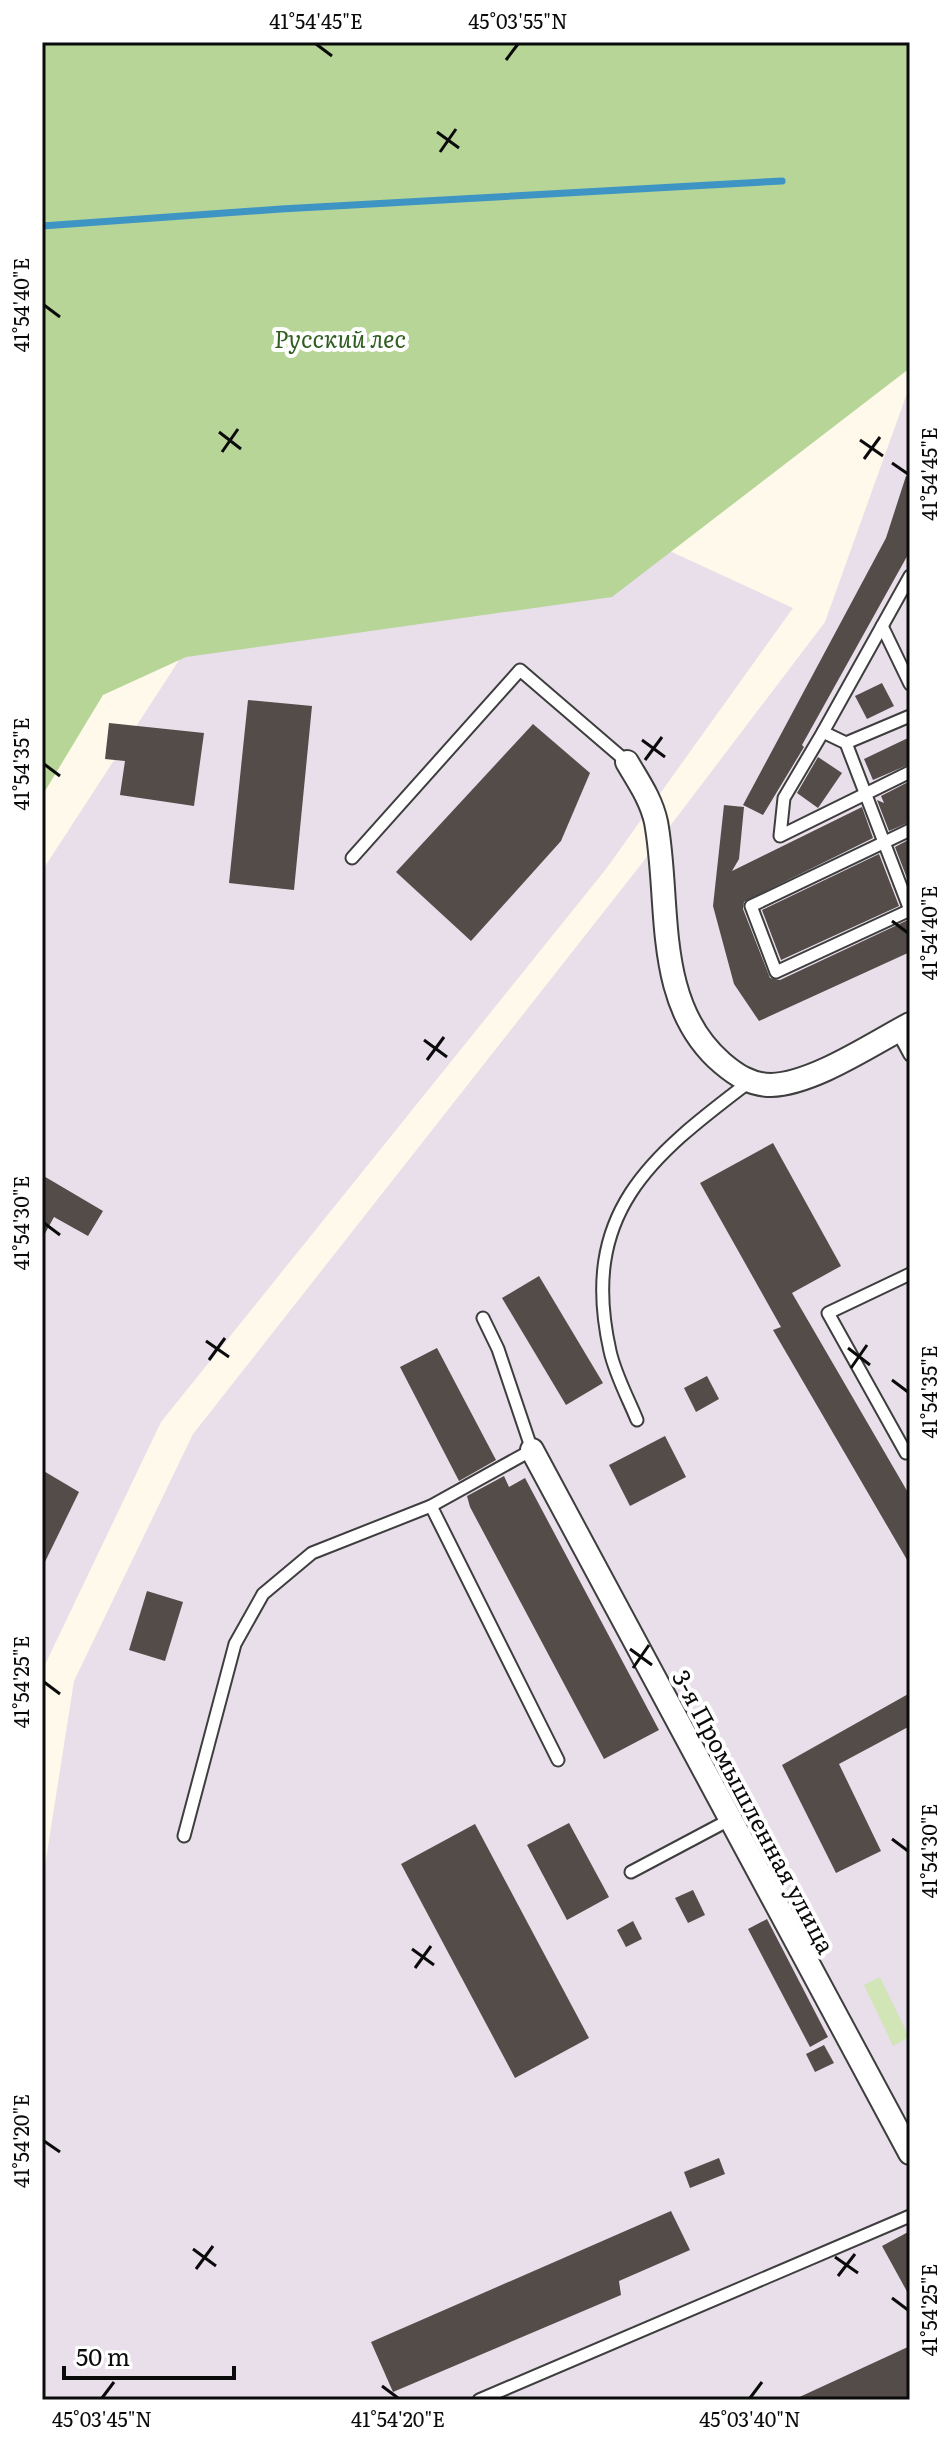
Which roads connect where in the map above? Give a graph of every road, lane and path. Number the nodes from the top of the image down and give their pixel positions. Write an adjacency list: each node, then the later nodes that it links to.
1 (910, 576): 2 (lane)
2 (882, 626): 3 (lane); 5 (lane)
3 (910, 684)
4 (910, 716): 6 (lane)
5 (823, 732): 6 (lane); 9 (lane)
6 (846, 743): 9 (lane)
7 (627, 762): 12 (lane); 16 (street)
8 (910, 772): 9 (lane)
9 (865, 793): 11 (lane)
10 (910, 830): 11 (lane)
11 (883, 843): 13 (lane); 13 (lane)
12 (352, 858)
13 (909, 910)
14 (904, 1027): 15 (lane); 16 (street)
15 (910, 1055)
16 (749, 1082): 19 (lane)
17 (910, 1274): 21 (lane)
18 (483, 1318): 20 (lane)
19 (637, 1420)
20 (532, 1450): 22 (lane); 24 (street, 3-я Промышленная улица)
21 (909, 1455)
22 (431, 1506): 23 (lane); 25 (lane)
23 (558, 1760)
24 (729, 1820): 26 (lane); 27 (street, 3-я Промышленная улица)
25 (184, 1836)
26 (631, 1872)
27 (910, 2153)
28 (910, 2216): 29 (lane)
29 (479, 2400)

